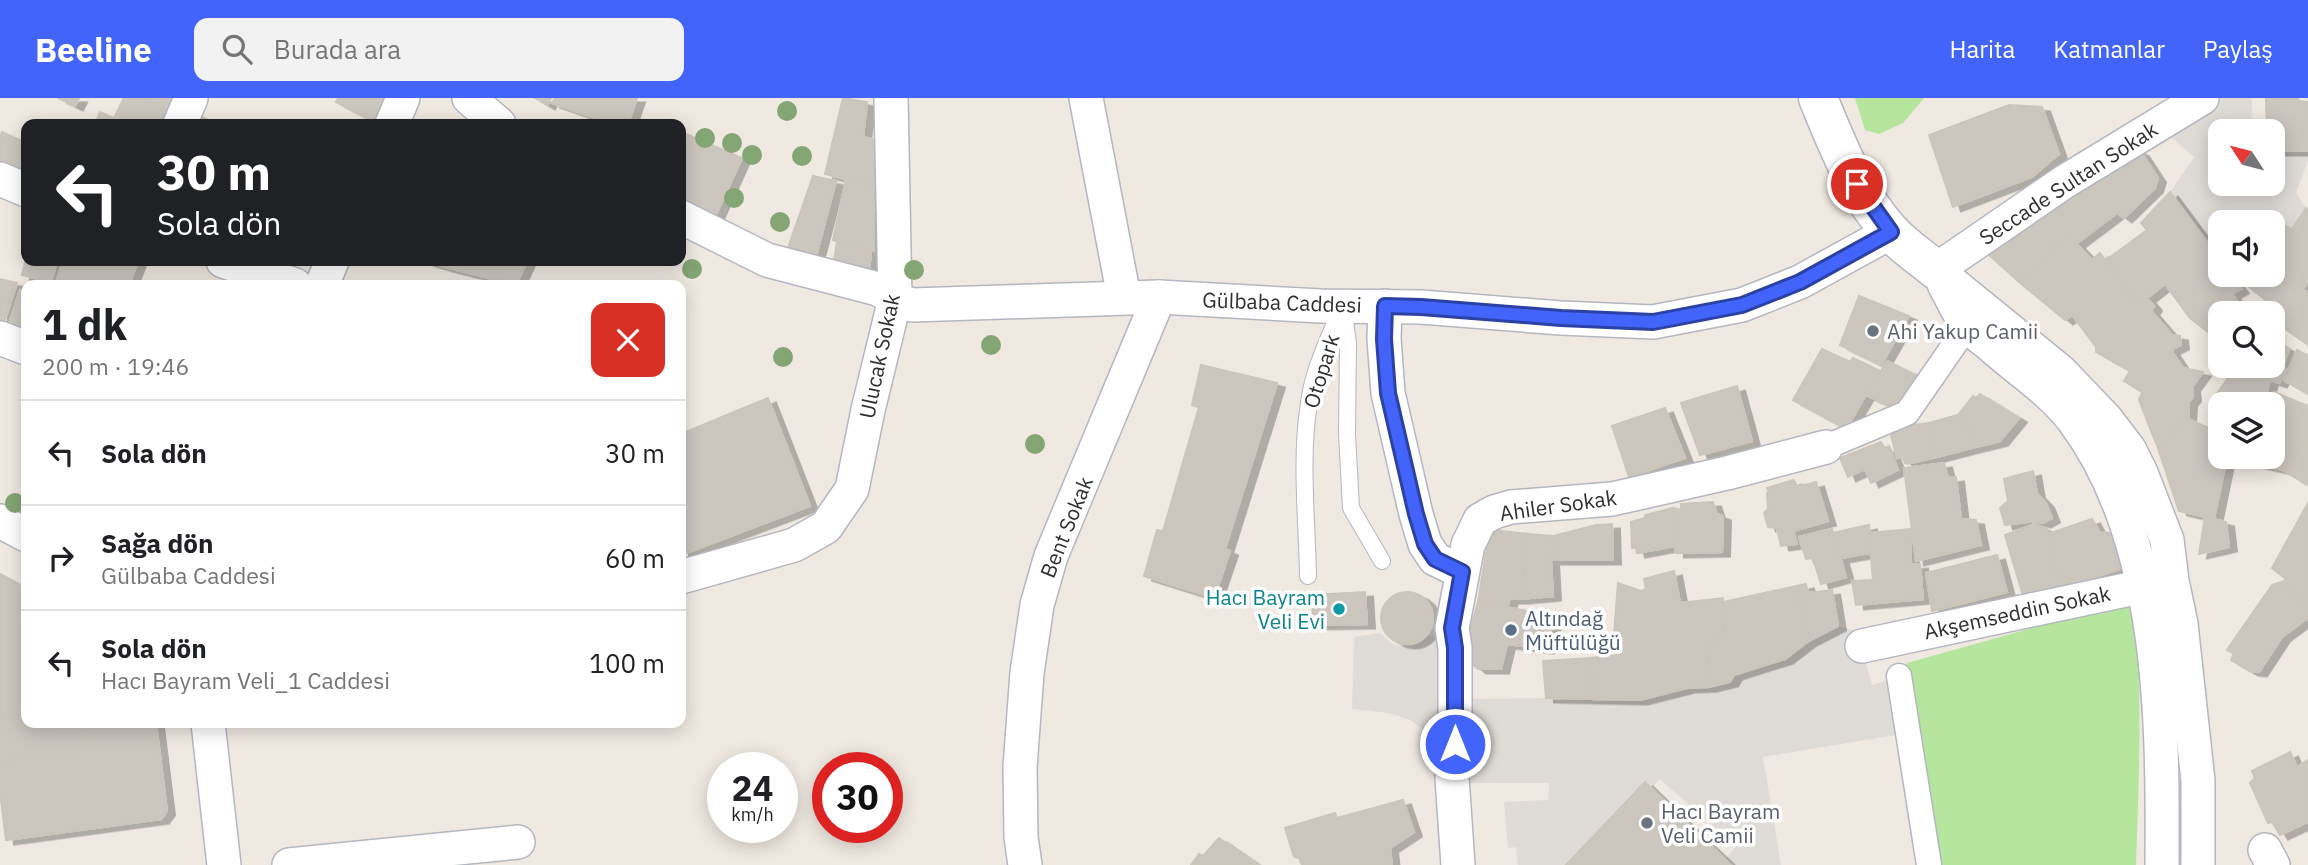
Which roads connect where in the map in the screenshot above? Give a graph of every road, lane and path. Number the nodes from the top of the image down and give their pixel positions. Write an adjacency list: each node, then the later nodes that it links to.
1 (191, 98): 8 (street)
2 (403, 98): 9 (street)
3 (469, 98): 10 (street)
4 (891, 98): 20 (street, Ulucak Sokak)
5 (1086, 98): 18 (street)
6 (1818, 98): 14 (street)
7 (2202, 98): 16 (street, Seccade Sultan Sokak)
8 (182, 119)
9 (394, 119)
10 (493, 119)
11 (0, 179): 12 (street)
12 (21, 188)
13 (686, 220): 20 (street, Gülbaba Caddesi)
14 (1891, 232): 16 (street); 22 (street, Gülbaba Caddesi)
15 (238, 266): 17 (street)
16 (1936, 270): 23 (street); 33 (street)
17 (280, 280)
18 (1124, 297): 19 (street, Gülbaba Caddesi); 20 (street, Gülbaba Caddesi)
19 (1158, 298): 21 (street, Gülbaba Caddesi); 40 (street, Bent Sokak)
20 (895, 299): 31 (street, Ulucak Sokak)
21 (1342, 306): 22 (street, Gülbaba Caddesi); 29 (lane, Otopark); 32 (lane, Otopark)
22 (1385, 306): 30 (street)
23 (1968, 326): 26 (street, Ahiler Sokak); 33 (street)
24 (0, 338): 25 (street)
25 (21, 346)
26 (1826, 447): 30 (street, Ahiler Sokak)
27 (0, 521): 28 (street)
28 (21, 532)
29 (1382, 561)
30 (1462, 572): 41 (street, Ahiler Sokak)
31 (686, 576)
32 (1308, 576)
33 (2157, 583): 34 (street, Akşemseddin Sokak); 43 (street); 44 (street)
34 (1862, 646)
35 (1899, 676): 42 (street)
36 (209, 728): 38 (street)
37 (518, 842): 39 (street)
38 (224, 865)
39 (289, 865)
40 (1025, 865)
41 (1458, 865)
42 (1929, 865)
43 (2162, 865)
44 (2198, 865)

